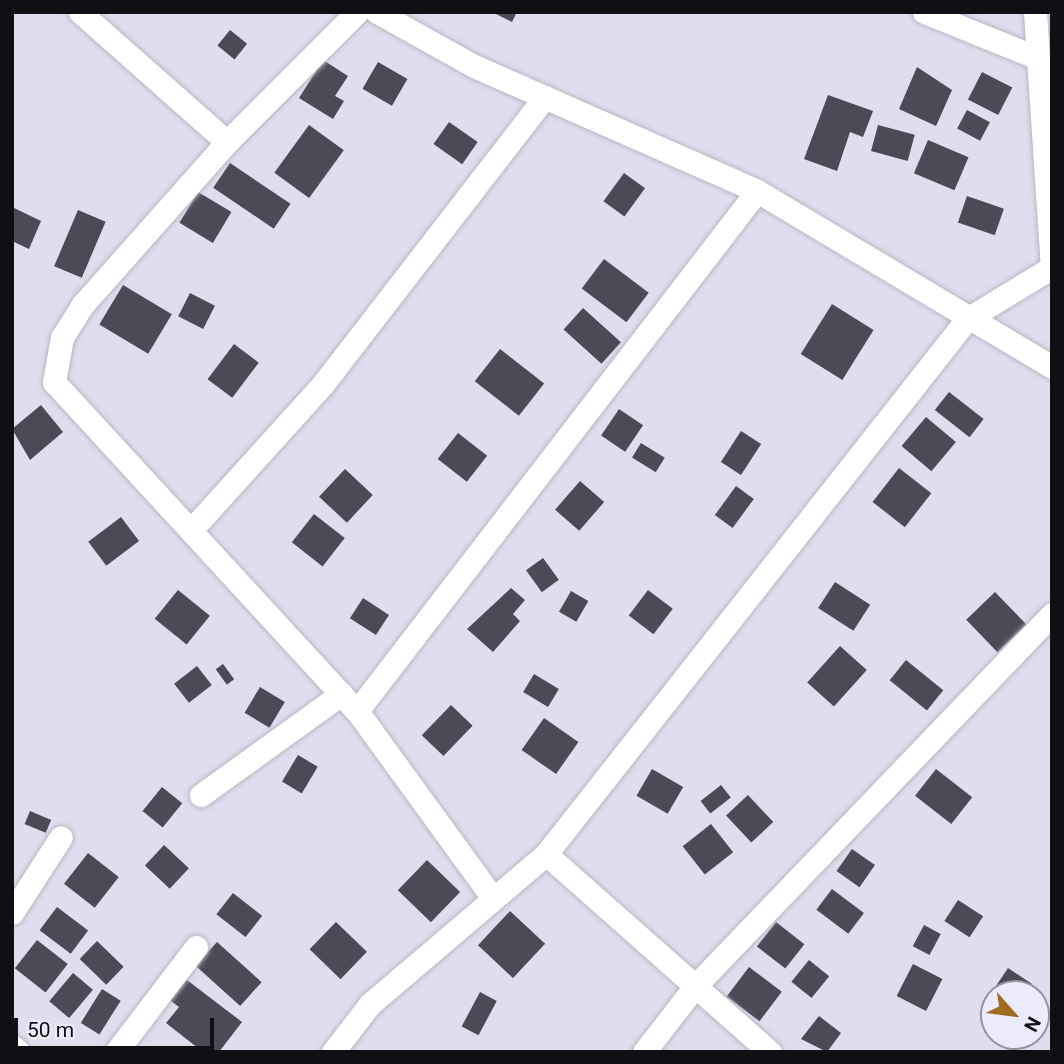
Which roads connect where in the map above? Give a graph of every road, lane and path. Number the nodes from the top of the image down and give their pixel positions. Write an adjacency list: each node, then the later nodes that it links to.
1 (80, 12): 8 (street)
2 (357, 12): 8 (street)
3 (377, 12): 7 (street)
4 (923, 12): 6 (street)
5 (1035, 12): 6 (street)
6 (1038, 58): 10 (street)
7 (545, 97): 9 (street); 13 (street)
8 (227, 142): 13 (street)
9 (757, 191): 11 (street); 15 (street)
10 (1051, 268): 11 (street)
11 (967, 319): 12 (street); 18 (street)
12 (1052, 367)
13 (194, 528): 15 (street)
14 (1052, 614): 22 (street)
15 (349, 702): 16 (street); 19 (street)
16 (201, 795)
17 (61, 837): 20 (street)
18 (546, 854): 19 (street); 22 (street)
19 (493, 898): 26 (street)
20 (12, 914)
21 (196, 947): 25 (street)
22 (696, 985): 27 (street); 28 (street)
23 (12, 1046): 24 (street)
24 (19, 1052)
25 (116, 1052)
26 (333, 1052)
27 (644, 1052)
28 (770, 1052)

